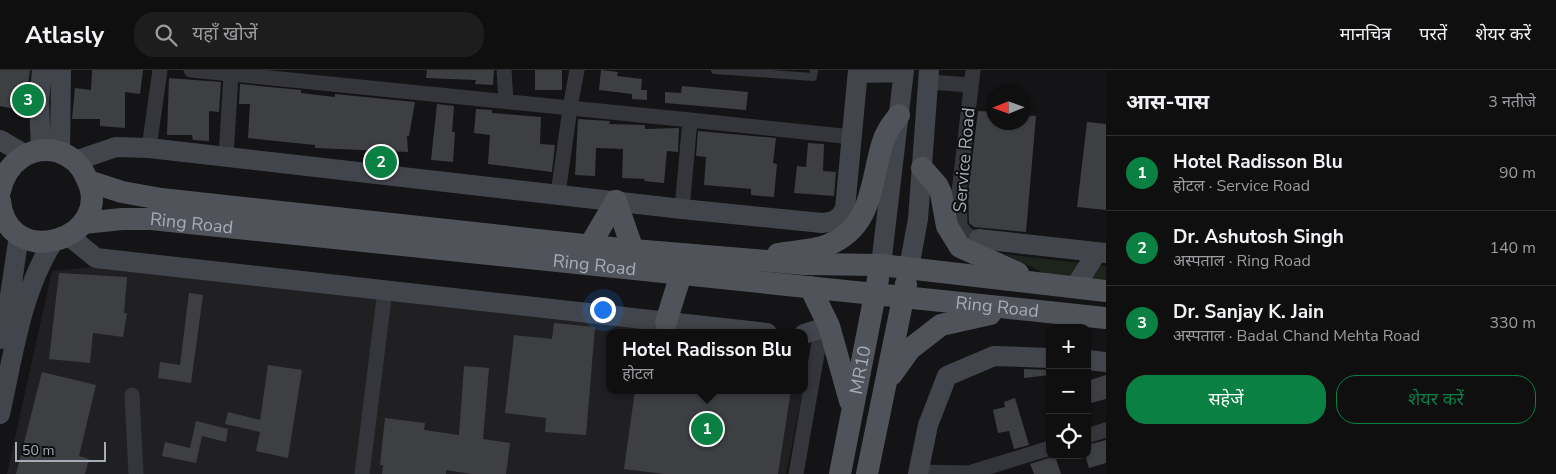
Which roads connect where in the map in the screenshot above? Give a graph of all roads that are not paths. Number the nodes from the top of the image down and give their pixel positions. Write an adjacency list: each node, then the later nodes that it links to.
1 (42, 70): 23 (street)
2 (61, 70): 23 (street)
3 (160, 70): 22 (street)
4 (191, 70): 12 (street)
5 (504, 70): 16 (street)
6 (577, 70): 17 (street)
7 (715, 70): 8 (lane)
8 (814, 70)
9 (973, 70): 15 (street, Service Road)
10 (858, 71): 11 (street); 20 (street)
11 (904, 71): 18 (street)
12 (231, 74): 14 (street); 24 (street)
13 (928, 76): 15 (street); 25 (street)
14 (329, 77): 16 (street)
15 (971, 85): 33 (street, Service Road)
16 (506, 101): 17 (street)
17 (570, 108): 19 (street); 27 (street)
18 (900, 115): 37 (main road); 38 (street)
19 (690, 120): 20 (street); 30 (street)
20 (852, 137): 30 (street)
21 (0, 140): 23 (street)
22 (149, 148): 23 (street); 24 (street)
23 (37, 156): 26 (main road); 29 (main road)
24 (226, 157): 27 (street)
25 (922, 168): 39 (street); 41 (main road)
26 (88, 181): 32 (main road); 34 (main road, Ring Road)
27 (558, 194): 28 (street)
28 (616, 201): 30 (street); 34 (main road); 35 (main road)
29 (0, 202): 31 (main road)
30 (682, 209)
31 (11, 232): 32 (main road); 54 (street)
32 (68, 234): 40 (main road, Ring Road); 44 (street); 61 (street)
33 (979, 239): 36 (street)
34 (590, 245): 35 (main road, Ring Road)
35 (633, 250): 37 (main road, Ring Road)
36 (1101, 253): 43 (street)
37 (745, 259): 38 (main road, Ring Road)
38 (881, 265): 39 (main road, Ring Road); 46 (main road, MR10)
39 (910, 268): 41 (main road, Ring Road); 47 (main road, MR10)
40 (681, 274): 42 (main road, Ring Road); 51 (main road)
41 (1046, 284): 43 (main road, Ring Road)
42 (810, 287): 46 (main road, Ring Road); 53 (main road)
43 (1075, 287): 45 (main road, Ring Road)
44 (385, 290): 51 (street); 67 (street)
45 (1106, 291)
46 (875, 294): 47 (main road, Ring Road); 60 (main road, MR10)
47 (904, 297): 48 (main road, Ring Road); 58 (main road, MR10)
48 (1000, 308): 50 (main road, Ring Road); 58 (main road)
49 (1106, 318): 50 (main road, Ring Road)
50 (1062, 321)
51 (664, 327): 52 (street)
52 (699, 329)
53 (818, 330): 60 (main road); 68 (street)
54 (0, 339)
55 (1046, 358): 65 (street)
56 (1091, 360): 57 (street)
57 (1106, 362)
58 (888, 380): 70 (main road, MR10)
59 (132, 395): 66 (street)
60 (852, 409): 69 (main road, MR10)
61 (0, 414)
62 (1106, 430): 63 (street)
63 (1091, 435)
64 (1046, 449): 65 (street)
65 (917, 473)
66 (136, 474)
67 (362, 474)
68 (796, 474)
69 (840, 474)
70 (867, 474)

